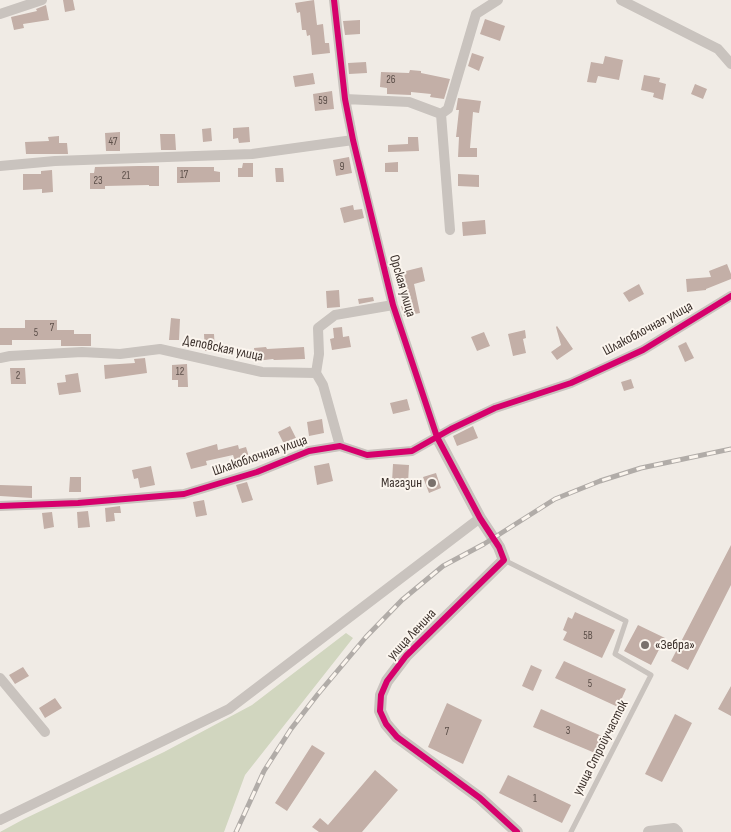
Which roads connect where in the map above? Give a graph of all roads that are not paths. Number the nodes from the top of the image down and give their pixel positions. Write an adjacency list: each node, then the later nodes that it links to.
1 (42, 0): 5 (street)
2 (334, 0): 7 (street, Орская улица)
3 (498, 0): 8 (street)
4 (621, 0): 6 (street)
5 (0, 14)
6 (731, 64)
7 (345, 99): 8 (street); 9 (street, Орская улица)
8 (441, 114): 11 (street)
9 (352, 140): 10 (street); 13 (street, Орская улица)
10 (0, 166)
11 (450, 230)
12 (731, 296): 16 (street, Шлакоблочная улица)
13 (393, 304): 15 (street); 16 (street, Орская улица)
14 (0, 358): 15 (street, Деповская улица)
15 (316, 373): 17 (street)
16 (437, 437): 17 (street, Шлакоблочная улица); 19 (street, Орская улица)
17 (340, 446): 18 (street, Шлакоблочная улица)
18 (0, 506)
19 (480, 518): 20 (street, Орская улица); 23 (street)
20 (504, 560): 24 (street, улица Ленина); 25 (lane, улица Стройучасток)
21 (0, 678): 22 (street)
22 (45, 732)
23 (0, 820)
24 (517, 832)
25 (571, 832)
26 (649, 832): 27 (street)
27 (677, 832)

